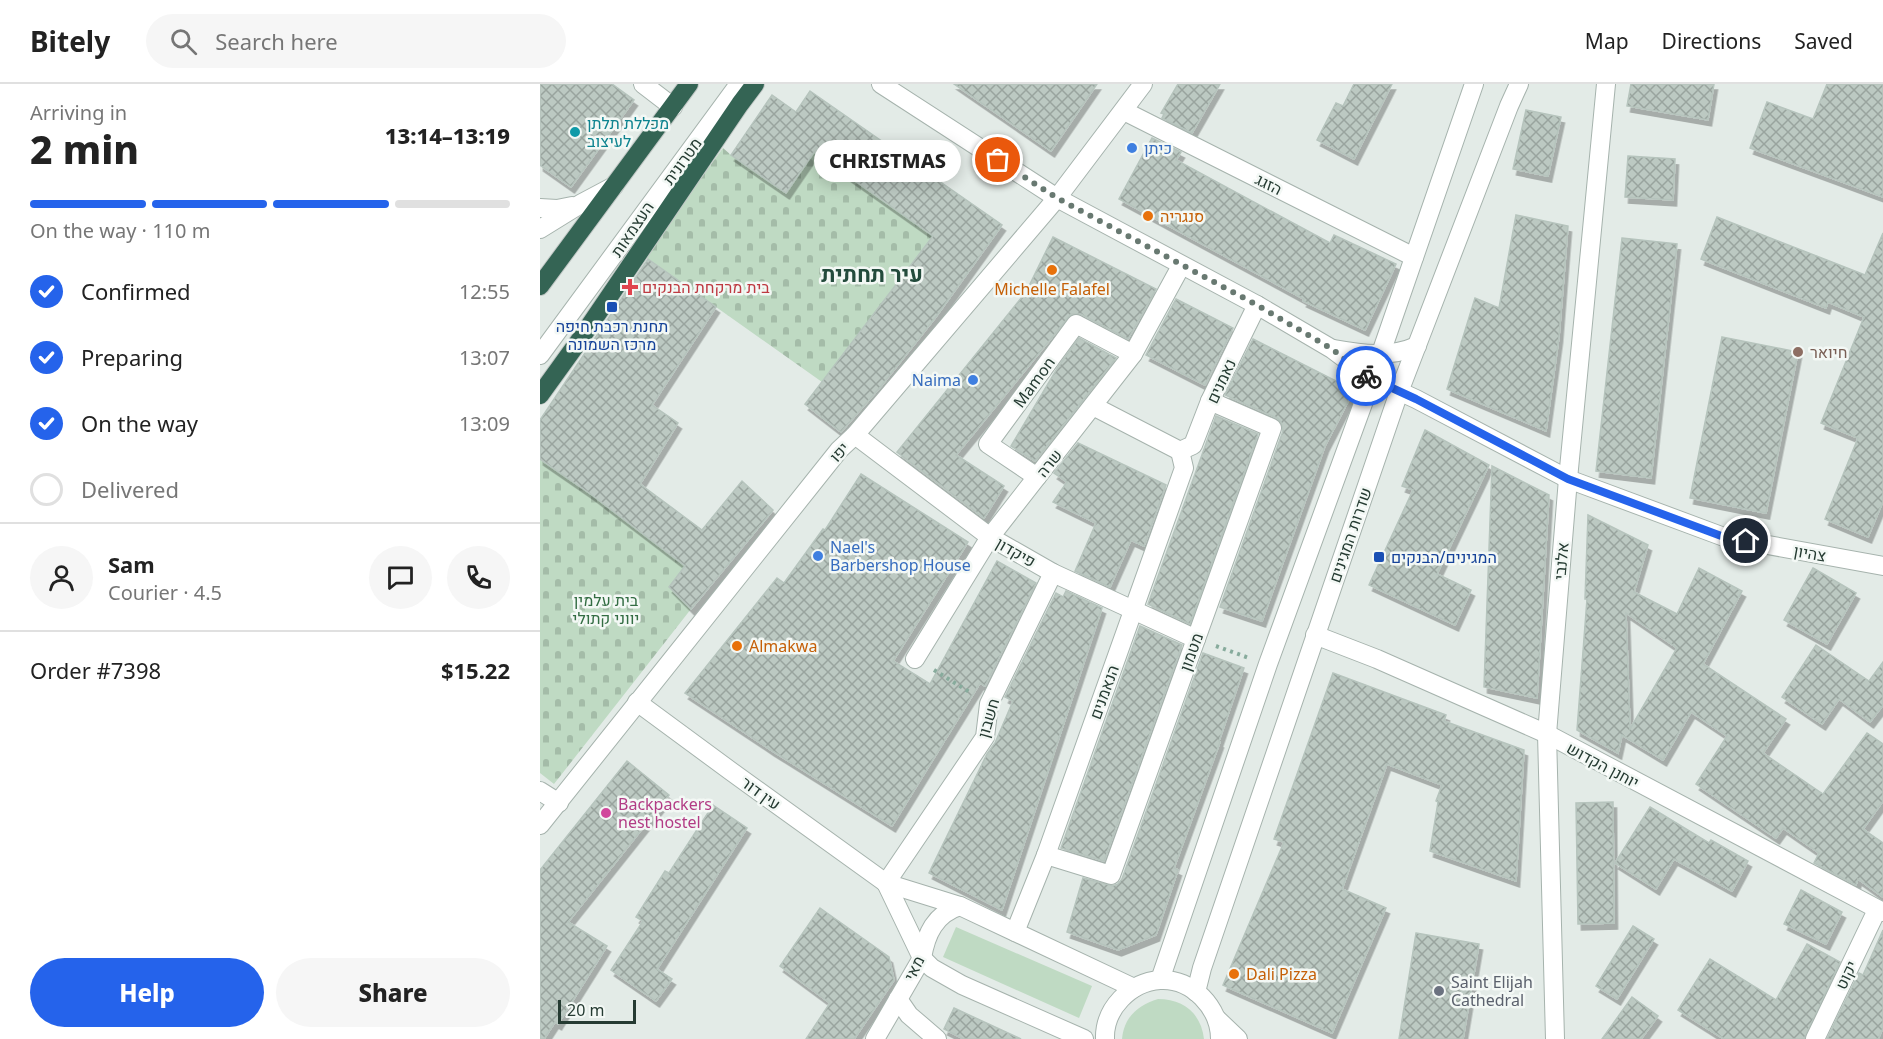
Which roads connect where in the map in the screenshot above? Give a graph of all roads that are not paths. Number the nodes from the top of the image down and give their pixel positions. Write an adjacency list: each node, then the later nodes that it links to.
1 (643, 84): 11 (street)
2 (688, 84): 11 (highway)
3 (727, 84): 22 (street, מטרונית)
4 (739, 84): 27 (street, מטרונית)
5 (755, 84): 30 (highway, העצמאות)
6 (881, 84): 14 (street, צהיון)
7 (1143, 84): 12 (street, יפו)
8 (1474, 84): 18 (street, שדרות המגינים)
9 (1519, 84): 23 (street, שדרות המגינים)
10 (1606, 84): 36 (street, אלנבי)
11 (673, 107): 13 (highway)
12 (1124, 111): 14 (street, יפו); 18 (street, הזגג)
13 (614, 186): 15 (street); 20 (highway)
14 (1057, 198): 19 (street, צהיון); 33 (street, יפו)
15 (582, 203): 16 (street); 17 (street)
16 (540, 208)
17 (540, 229)
18 (1414, 257): 26 (street, שדרות המגינים)
19 (1181, 266): 21 (street, צהיון); 25 (street, שרה)
20 (540, 286)
21 (1257, 305): 24 (street, צהיון); 31 (street, נאמנים)
22 (540, 335)
23 (1417, 346): 26 (street); 29 (street, שדרות המגינים)
24 (1332, 349): 26 (street); 28 (street, צהיון)
25 (1134, 354): 32 (street, שרה); 35 (street, Mamon)
26 (1380, 354): 28 (street, שדרות המגינים)
27 (540, 355)
28 (1372, 379): 29 (street, צהיון); 55 (street, שדרות המגינים)
29 (1399, 392): 36 (street, צהיון); 41 (street, שדרות המגינים)
30 (540, 395)
31 (1210, 402): 34 (street, נאמנים); 42 (street, מטמון)
32 (1093, 406): 34 (street); 35 (street, שרה)
33 (855, 435): 37 (street, פיקדון); 44 (street, יפו)
34 (1180, 451): 40 (street, הנאמנים)
35 (1037, 477): 37 (street, שרה)
36 (1568, 479): 38 (street, צהיון); 45 (street, אלנבי)
37 (990, 537): 39 (street, פיקדון); 43 (street, שרה)
38 (1883, 566)
39 (1053, 573): 40 (street, פיקדון); 50 (street, חשבון)
40 (1133, 611): 42 (street, פיקדון); 49 (street, הנאמנים)
41 (1315, 635): 45 (street, יוחנן הקדוש); 57 (street, שדרות המגינים)
42 (1196, 639): 49 (street, מטמון)
43 (915, 659)
44 (637, 702): 47 (street, יפו); 50 (street, עין דור)
45 (1547, 734): 52 (street, יוחנן הקדוש); 68 (street, אלנבי)
46 (540, 791): 47 (street)
47 (558, 803): 48 (street, יפו)
48 (540, 825)
49 (1046, 855): 53 (street, הנאמנים)
50 (886, 883): 51 (street, עין דור); 54 (street, עין דור)
51 (960, 906): 53 (street, עין דור); 54 (street, מאי)
52 (1880, 911): 69 (street, יקוט)
53 (1015, 932): 56 (street, עין דור)
54 (922, 958): 58 (street, מאי); 60 (street, עין דור)
55 (1160, 980): 56 (street); 57 (street)
56 (1134, 988): 65 (street)
57 (1196, 992): 59 (street)
58 (898, 999): 62 (street, מאי); 63 (street)
59 (1217, 1019): 66 (street); 67 (street)
60 (1038, 1020): 61 (street, עין דור); 64 (street)
61 (1075, 1037)
62 (875, 1039)
63 (937, 1039)
64 (1046, 1039)
65 (1105, 1039)
66 (1220, 1039)
67 (1238, 1039)
68 (1555, 1039)
69 (1815, 1039)

